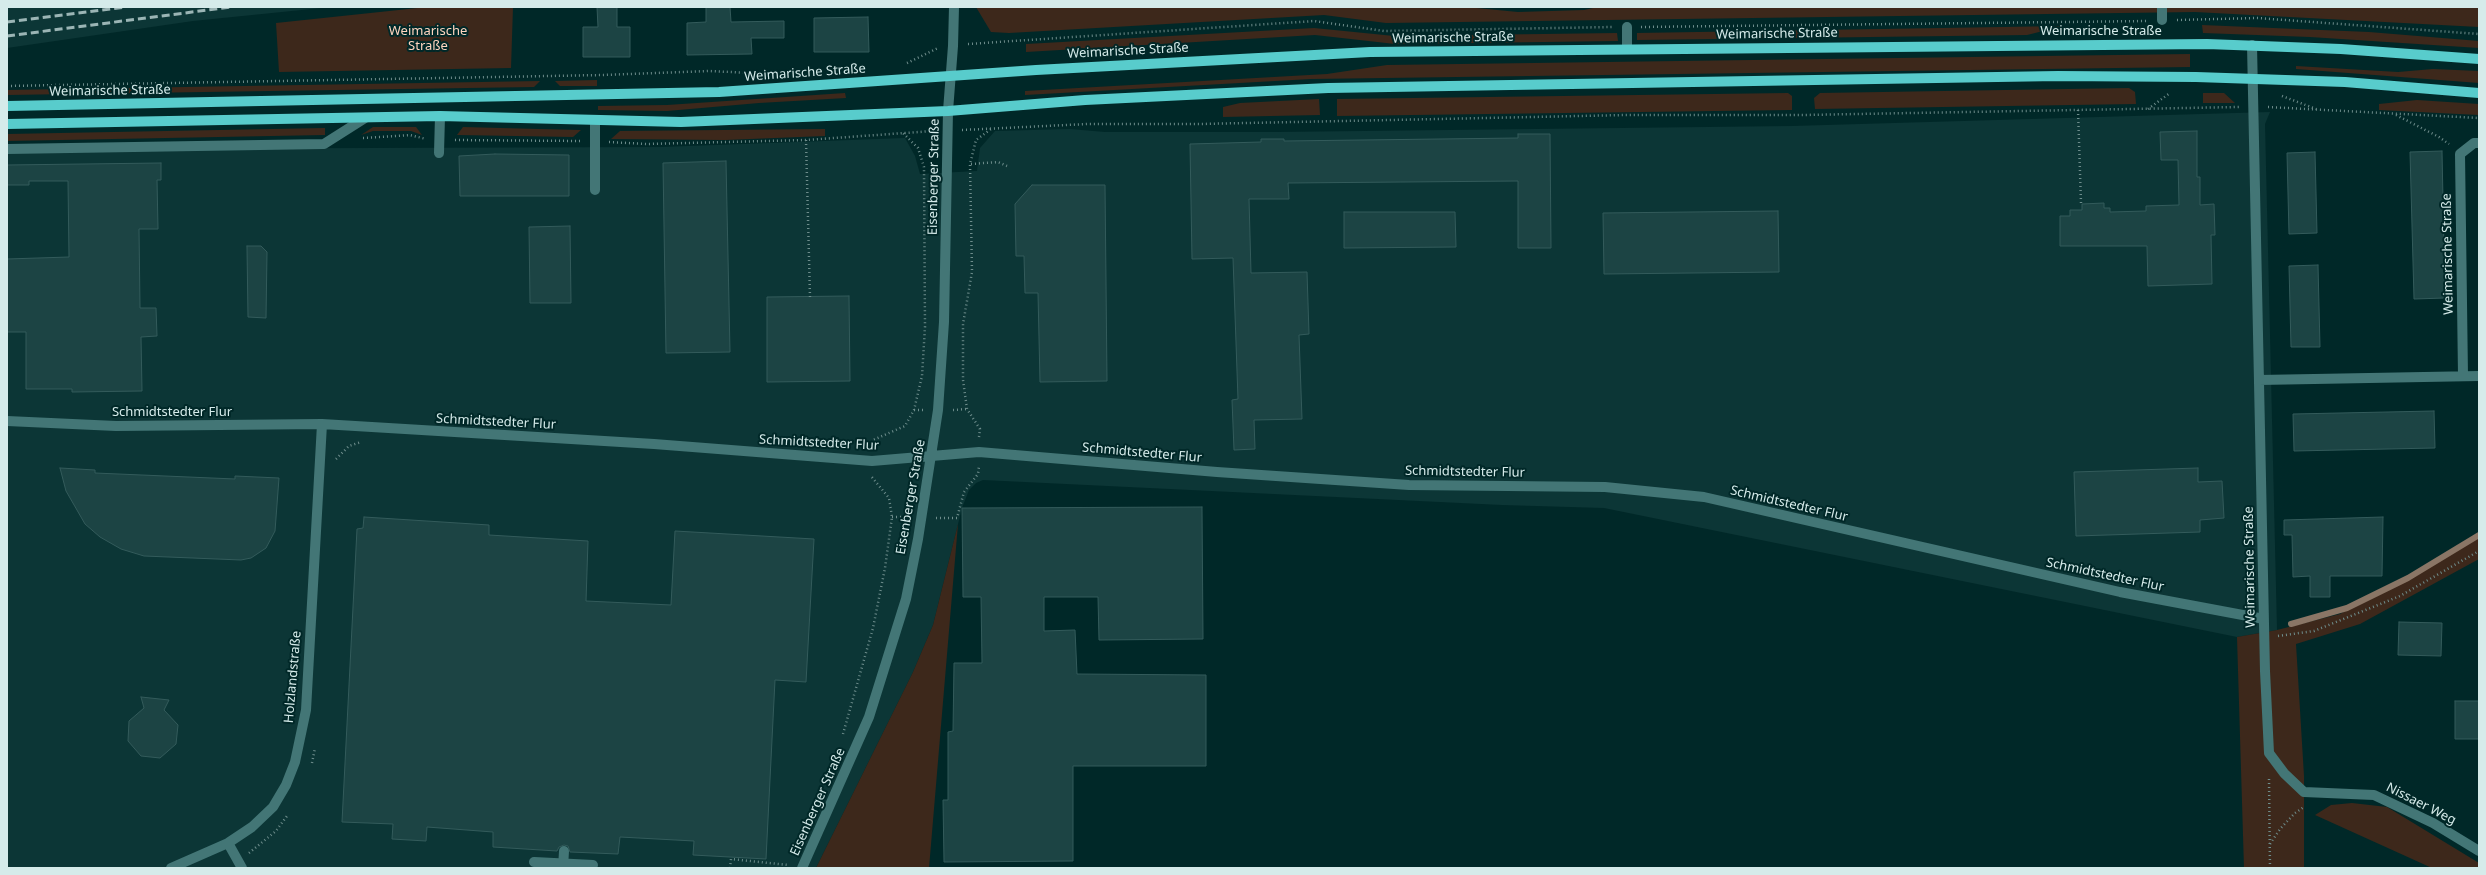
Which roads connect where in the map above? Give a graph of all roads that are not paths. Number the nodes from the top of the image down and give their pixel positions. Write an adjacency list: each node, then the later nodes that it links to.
1 (954, 7): 8 (street, Eisenberger Straße)
2 (2162, 7): 3 (street)
3 (2162, 20)
4 (1627, 27): 6 (street)
5 (2252, 45): 6 (main road, Weimarische Straße); 7 (main road, Weimarische Straße); 9 (street, Weimarische Straße)
6 (1627, 48): 8 (main road, Weimarische Straße)
7 (2479, 59)
8 (951, 76): 11 (main road, Weimarische Straße); 12 (street, Eisenberger Straße)
9 (2252, 79): 10 (main road); 12 (main road); 23 (street, Weimarische Straße)
10 (2479, 93)
11 (7, 106)
12 (948, 111): 15 (main road); 26 (street, Eisenberger Straße)
13 (440, 116): 14 (main road); 15 (main road); 19 (street)
14 (365, 118): 16 (main road); 18 (street)
15 (595, 120): 20 (street)
16 (7, 124)
17 (2479, 143): 21 (street, Weimarische Straße)
18 (7, 149)
19 (439, 153)
20 (594, 190)
21 (2463, 376): 22 (street); 23 (street)
22 (2479, 376)
23 (2258, 380): 27 (street, Weimarische Straße)
24 (7, 421): 25 (street, Schmidtstedter Flur)
25 (322, 424): 26 (street, Schmidtstedter Flur); 29 (street, Holzlandstraße)
26 (932, 455): 27 (street, Schmidtstedter Flur); 37 (street, Eisenberger Straße)
27 (2264, 619): 28 (street, Weimarische Straße)
28 (2269, 753): 31 (street, Nissaer Weg)
29 (228, 843): 33 (street); 36 (street, Holzlandstraße)
30 (564, 851): 35 (street)
31 (2479, 851)
32 (534, 862): 35 (street)
33 (240, 865)
34 (594, 865): 35 (street)
35 (563, 866)
36 (171, 868)
37 (802, 868)

